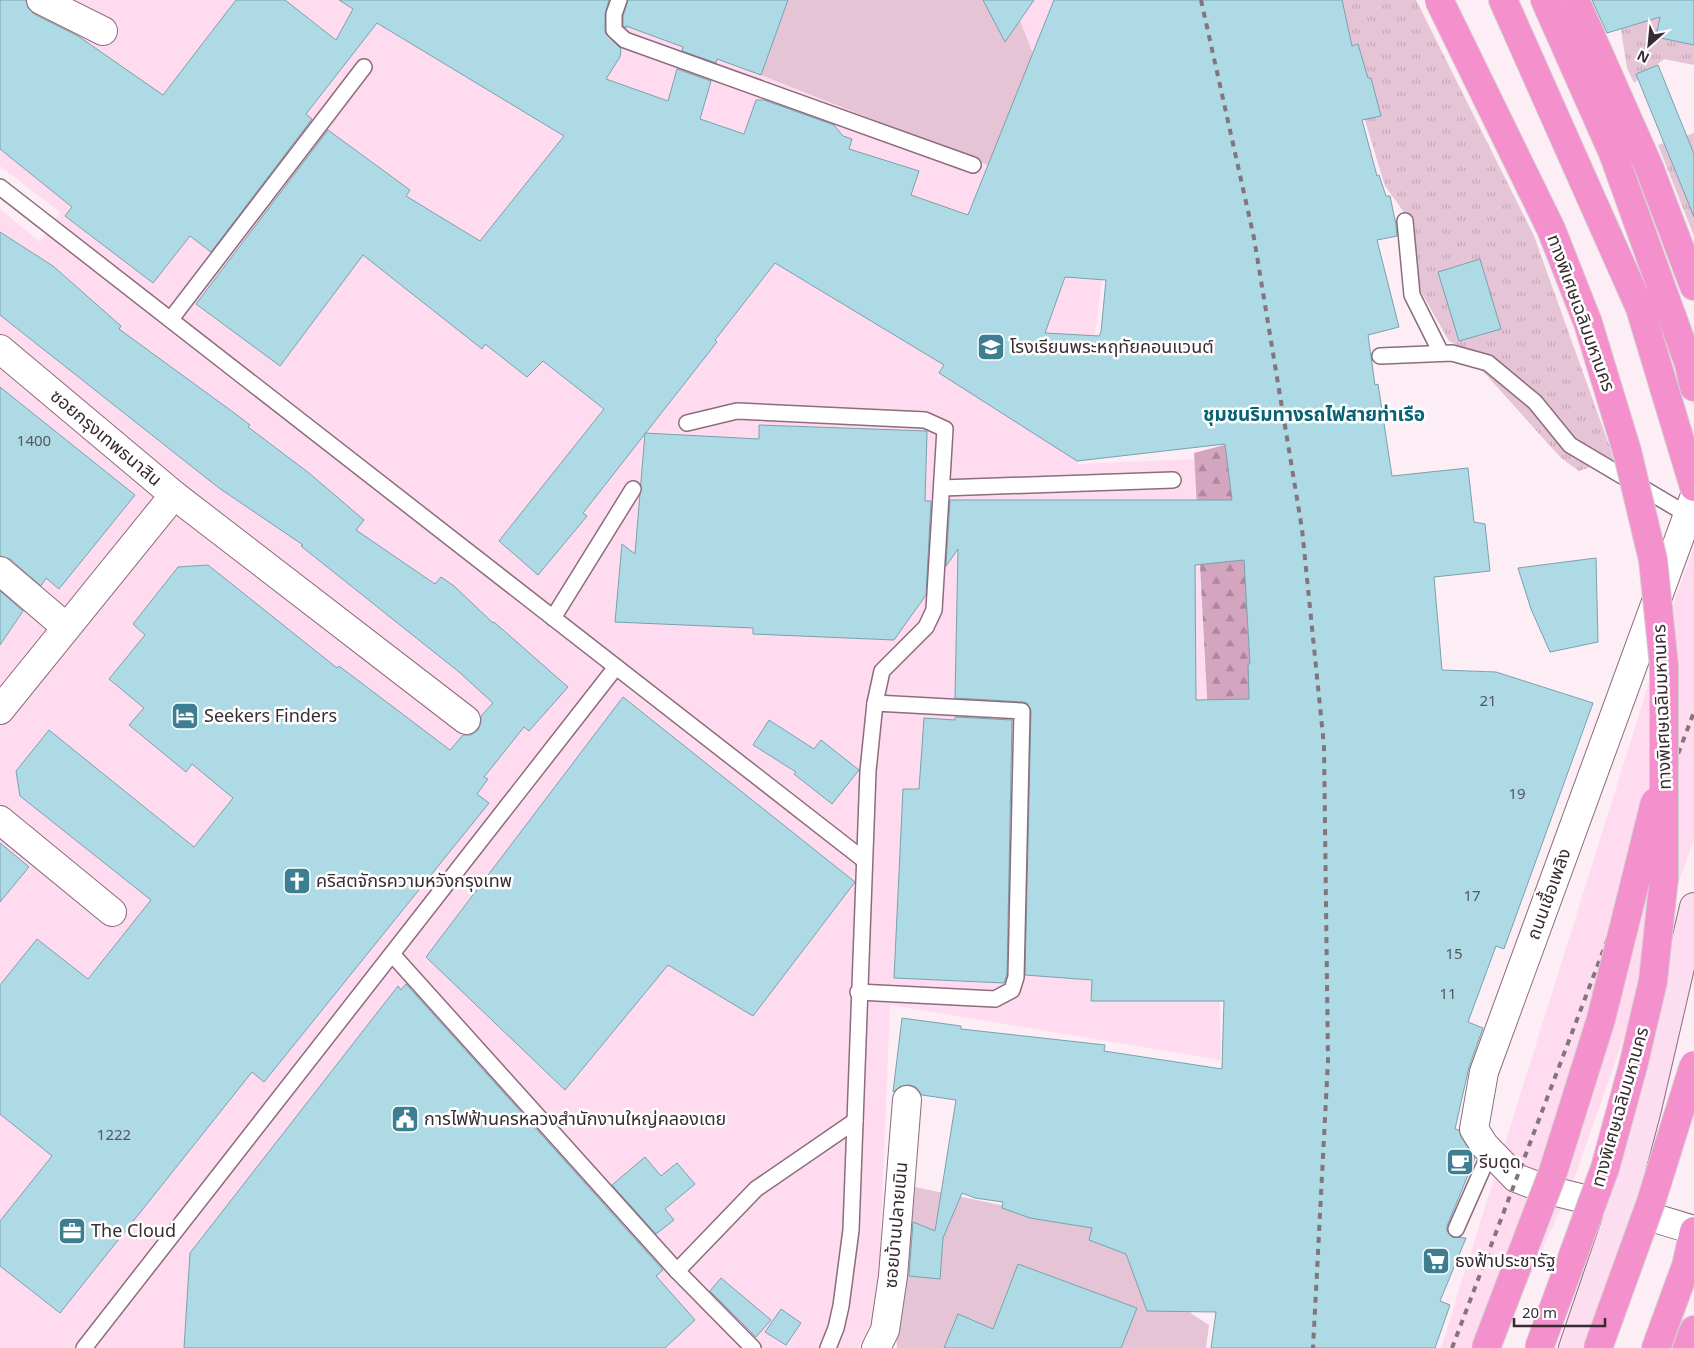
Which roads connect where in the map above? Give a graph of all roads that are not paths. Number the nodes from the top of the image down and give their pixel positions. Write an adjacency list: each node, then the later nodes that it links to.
1 (41, 0): 7 (street)
2 (619, 0): 10 (lane)
3 (1439, 0): 33 (highway, ทางพิเศษเฉลิมมหานคร, bridge)
4 (1503, 0): 21 (highway)
5 (1546, 0): 8 (highway); 18 (highway)
6 (1575, 0): 8 (highway)
7 (102, 31)
8 (1600, 53): 13 (highway)
9 (364, 67): 14 (lane)
10 (973, 165)
11 (0, 187): 14 (lane)
12 (1405, 221): 16 (lane)
13 (1694, 286)
14 (171, 319): 27 (lane)
15 (0, 350): 24 (street, ซอยกรุงเทพธนาสิน)
16 (1441, 353): 17 (lane); 25 (lane)
17 (1380, 356)
18 (1694, 387)
19 (687, 423): 22 (lane)
20 (1173, 480): 22 (lane)
21 (1694, 487)
22 (942, 488): 30 (lane)
23 (633, 489): 27 (lane)
24 (174, 495): 28 (street, ซอยกรุงเทพธนาสิน); 32 (street)
25 (1691, 507): 44 (street, ถนนเชื้อเพลิง)
26 (0, 571): 28 (street)
27 (553, 618): 29 (lane)
28 (66, 627): 31 (street, ซอยกรุงเทพธนาสิน)
29 (616, 667): 35 (lane); 38 (lane)
30 (875, 703): 35 (lane); 39 (lane)
31 (0, 710)
32 (466, 720)
33 (1665, 759): 54 (highway, bridge); 55 (highway, ทางพิเศษเฉลิมมหานคร, bridge)
34 (0, 820): 37 (street)
35 (864, 860): 39 (lane)
36 (1694, 907): 45 (street)
37 (112, 912)
38 (392, 954): 48 (lane); 50 (lane)
39 (858, 992): 43 (lane)
40 (1694, 1065): 57 (highway, bridge)
41 (907, 1100): 53 (street, ซอยบ้านปลายเนิน)
42 (1694, 1103): 45 (street)
43 (855, 1121): 48 (lane); 52 (lane)
44 (1490, 1152): 45 (street, ถนนเชื้อเพลิง); 46 (lane)
45 (1622, 1208): 47 (street, ถนนเชื้อเพลิง); 56 (street)
46 (1456, 1229)
47 (1694, 1231): 58 (highway)
48 (678, 1271): 51 (lane)
49 (1694, 1330): 59 (highway)
50 (84, 1348)
51 (753, 1348)
52 (828, 1348)
53 (876, 1348)
54 (1486, 1348)
55 (1539, 1348)
56 (1573, 1348)
57 (1598, 1348)
58 (1656, 1348)
59 (1687, 1348)

